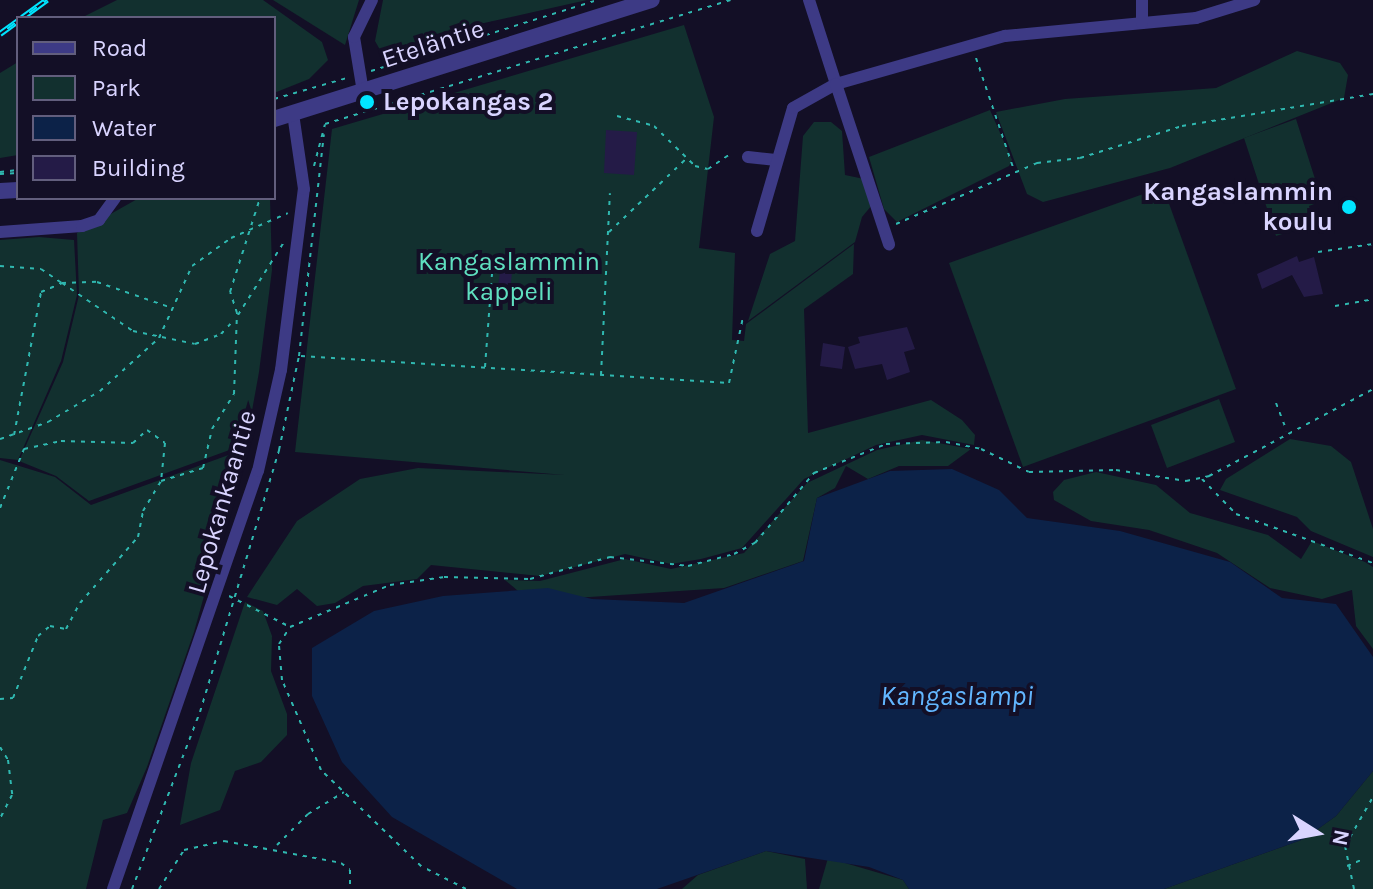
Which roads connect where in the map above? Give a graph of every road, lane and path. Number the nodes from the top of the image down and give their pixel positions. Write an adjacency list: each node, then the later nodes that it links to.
1 (372, 0): 10 (street)
2 (598, 0): 10 (path)
3 (652, 0): 12 (street, Eteläntie)
4 (730, 0): 23 (path)
5 (809, 0): 11 (street)
6 (1142, 0): 8 (street)
7 (1254, 0): 8 (street)
8 (1142, 23): 9 (street)
9 (972, 46): 11 (street); 22 (path)
10 (357, 75): 12 (street); 14 (path)
11 (836, 84): 21 (street); 31 (street)
12 (363, 92): 15 (street, Eteläntie)
13 (1373, 94): 22 (path)
14 (276, 98)
15 (293, 114): 17 (street, Eteläntie); 23 (street, Lepokankaantie)
16 (617, 116): 20 (path)
17 (276, 118)
18 (729, 155): 20 (path)
19 (748, 157): 21 (street)
20 (687, 159): 30 (path)
21 (776, 160): 28 (street)
22 (1015, 171): 31 (path)
23 (304, 189): 27 (path); 32 (street, Lepokankaantie)
24 (610, 193): 30 (path)
25 (114, 200): 29 (street)
26 (259, 200): 27 (path)
27 (249, 230): 40 (path); 41 (path)
28 (757, 231)
29 (0, 232)
30 (608, 233): 46 (path)
31 (887, 237)
32 (297, 241): 41 (path); 44 (street, Lepokankaantie)
33 (1373, 244): 34 (path)
34 (1318, 252)
35 (0, 266): 37 (path)
36 (492, 273): 45 (path)
37 (62, 283): 40 (path); 43 (path); 50 (path)
38 (1373, 299): 39 (path)
39 (1335, 306)
40 (170, 307): 43 (path)
41 (236, 317): 43 (path); 53 (path)
42 (743, 317): 46 (path)
43 (159, 338): 50 (path)
44 (283, 355): 45 (path); 56 (street, Lepokankaantie)
45 (485, 368): 46 (path)
46 (601, 375)
47 (1373, 389): 49 (path)
48 (1276, 403): 49 (path)
49 (1288, 432): 52 (path)
50 (14, 435): 51 (path)
51 (0, 439)
52 (1201, 478): 55 (path); 57 (path)
53 (161, 481): 54 (path); 58 (path)
54 (0, 508)
55 (1373, 563)
56 (220, 593): 57 (path); 66 (street, Lepokankaantie)
57 (290, 627): 60 (path)
58 (0, 699)
59 (0, 747): 62 (path)
60 (345, 791): 63 (path); 69 (path)
61 (1373, 797): 65 (path)
62 (0, 819)
63 (277, 846): 67 (path); 68 (path)
64 (1361, 860): 65 (path)
65 (1346, 866): 70 (path)
66 (113, 889)
67 (159, 889)
68 (350, 889)
69 (466, 889)
70 (1354, 889)

